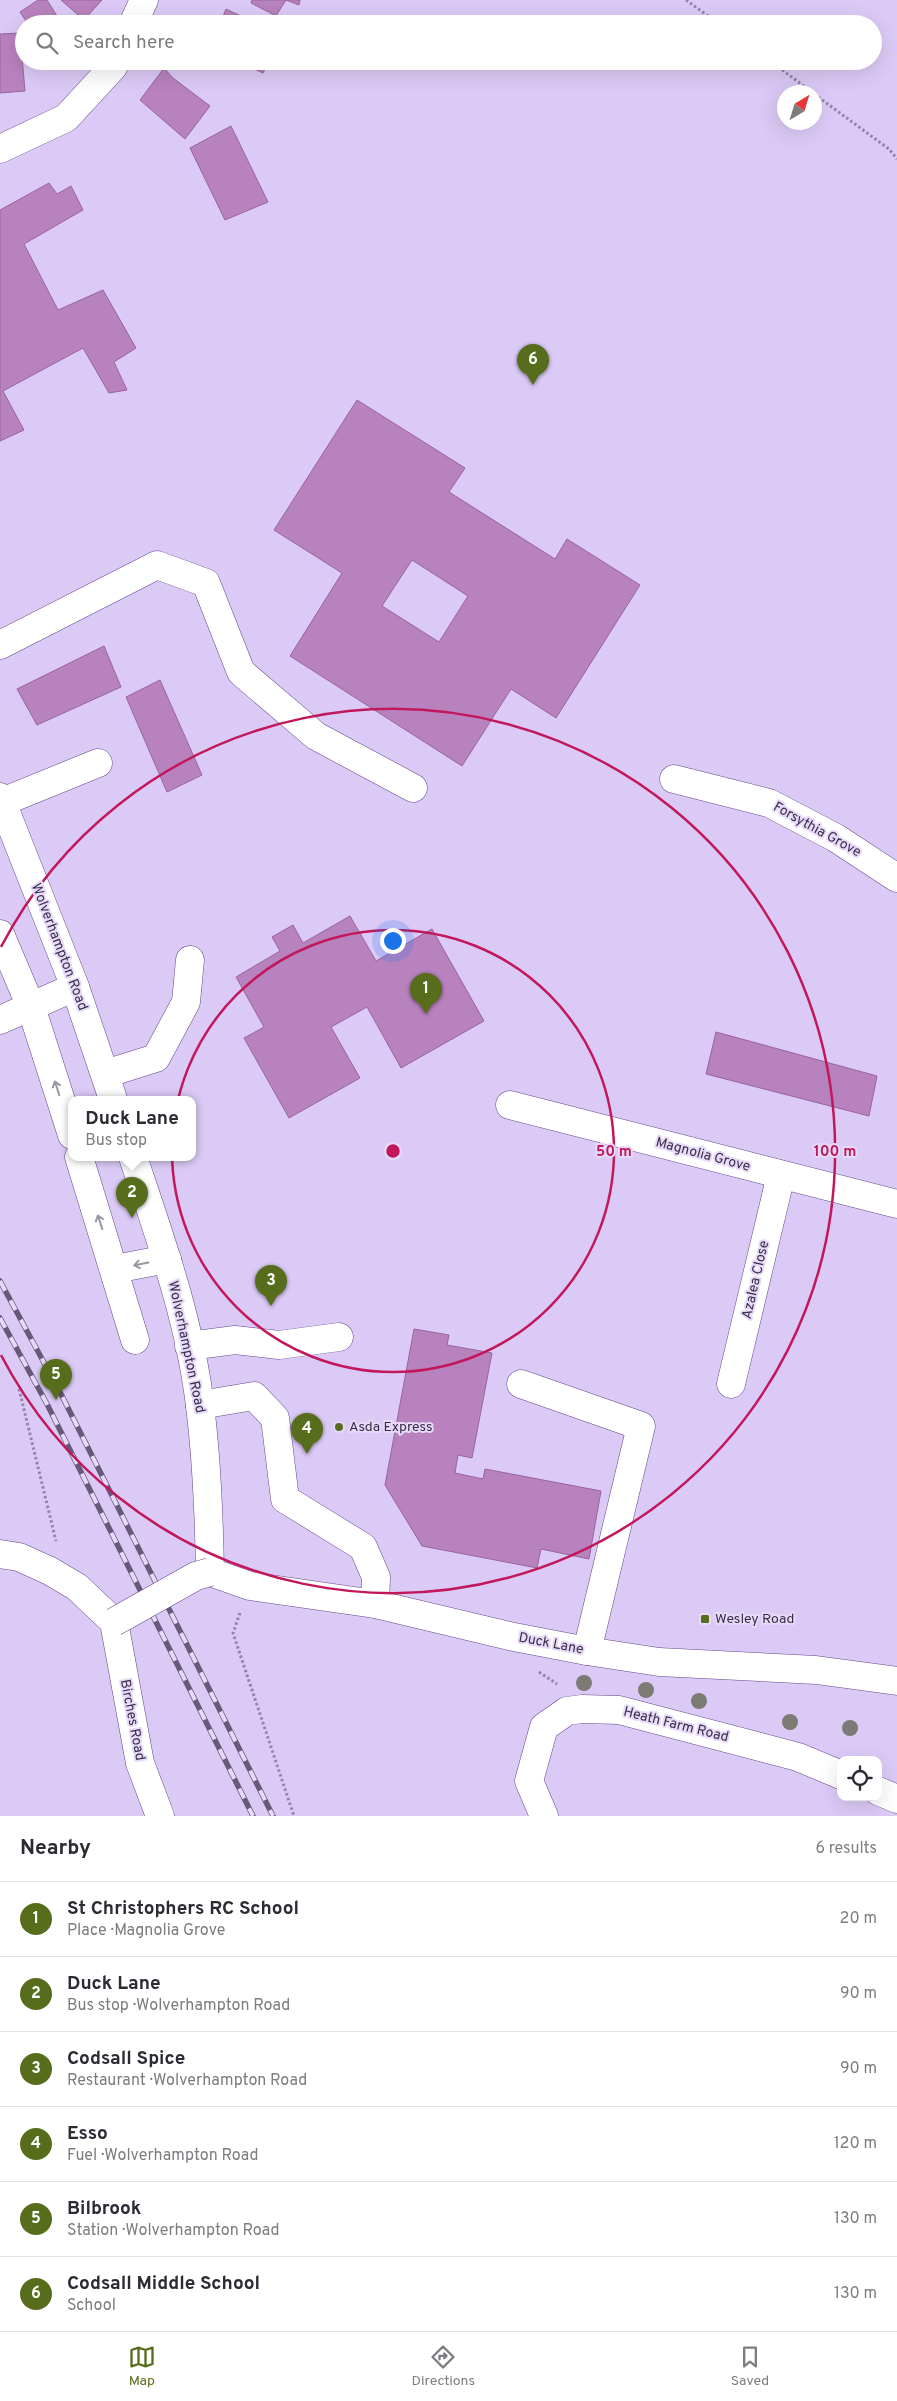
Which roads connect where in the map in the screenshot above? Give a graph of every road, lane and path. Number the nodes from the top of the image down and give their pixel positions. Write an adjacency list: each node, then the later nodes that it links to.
1 (144, 0): 3 (street)
2 (686, 0): 4 (path)
3 (137, 15)
4 (707, 15)
5 (110, 70): 9 (street)
6 (782, 70): 7 (path)
7 (803, 85)
8 (822, 99): 10 (path)
9 (0, 149)
10 (897, 159)
11 (0, 645): 14 (street)
12 (98, 763): 15 (street)
13 (674, 779): 16 (street, Forsythia Grove)
14 (413, 788)
15 (1, 800): 19 (street, Wolverhampton Road)
16 (897, 878)
17 (0, 934): 20 (street)
18 (190, 960): 22 (street)
19 (76, 988): 20 (street); 22 (street, Wolverhampton Road)
20 (31, 1007): 21 (street); 24 (street, one-way to 20)
21 (0, 1020)
22 (109, 1087)
23 (510, 1105): 27 (street, Magnolia Grove)
24 (68, 1123)
25 (80, 1161): 30 (street, one-way to 25)
26 (133, 1161): 29 (street, Wolverhampton Road)
27 (781, 1175): 28 (street, Magnolia Grove); 35 (street, Azalea Close)
28 (897, 1204)
29 (167, 1259): 30 (street, one-way to 30); 33 (street, Wolverhampton Road)
30 (115, 1269): 32 (street)
31 (339, 1337): 33 (street)
32 (136, 1340)
33 (189, 1346): 37 (street, Wolverhampton Road)
34 (521, 1384): 44 (street)
35 (731, 1384)
36 (19, 1389): 38 (path)
37 (200, 1406): 40 (street, Wolverhampton Road); 42 (street)
38 (56, 1543)
39 (0, 1554): 43 (street)
40 (210, 1572): 41 (street, Duck Lane); 43 (street, bridge)
41 (250, 1586): 42 (street, Duck Lane); 52 (path)
42 (375, 1604): 44 (street, Duck Lane)
43 (114, 1622): 51 (street, Birches Road)
44 (587, 1651): 46 (street, Duck Lane)
45 (536, 1670): 47 (path)
46 (897, 1681)
47 (582, 1709): 48 (street, Heath Farm Road); 53 (street, Heath Farm Road)
48 (837, 1773)
49 (882, 1793): 50 (street)
50 (897, 1799)
51 (160, 1816)
52 (294, 1816)
53 (544, 1816)

